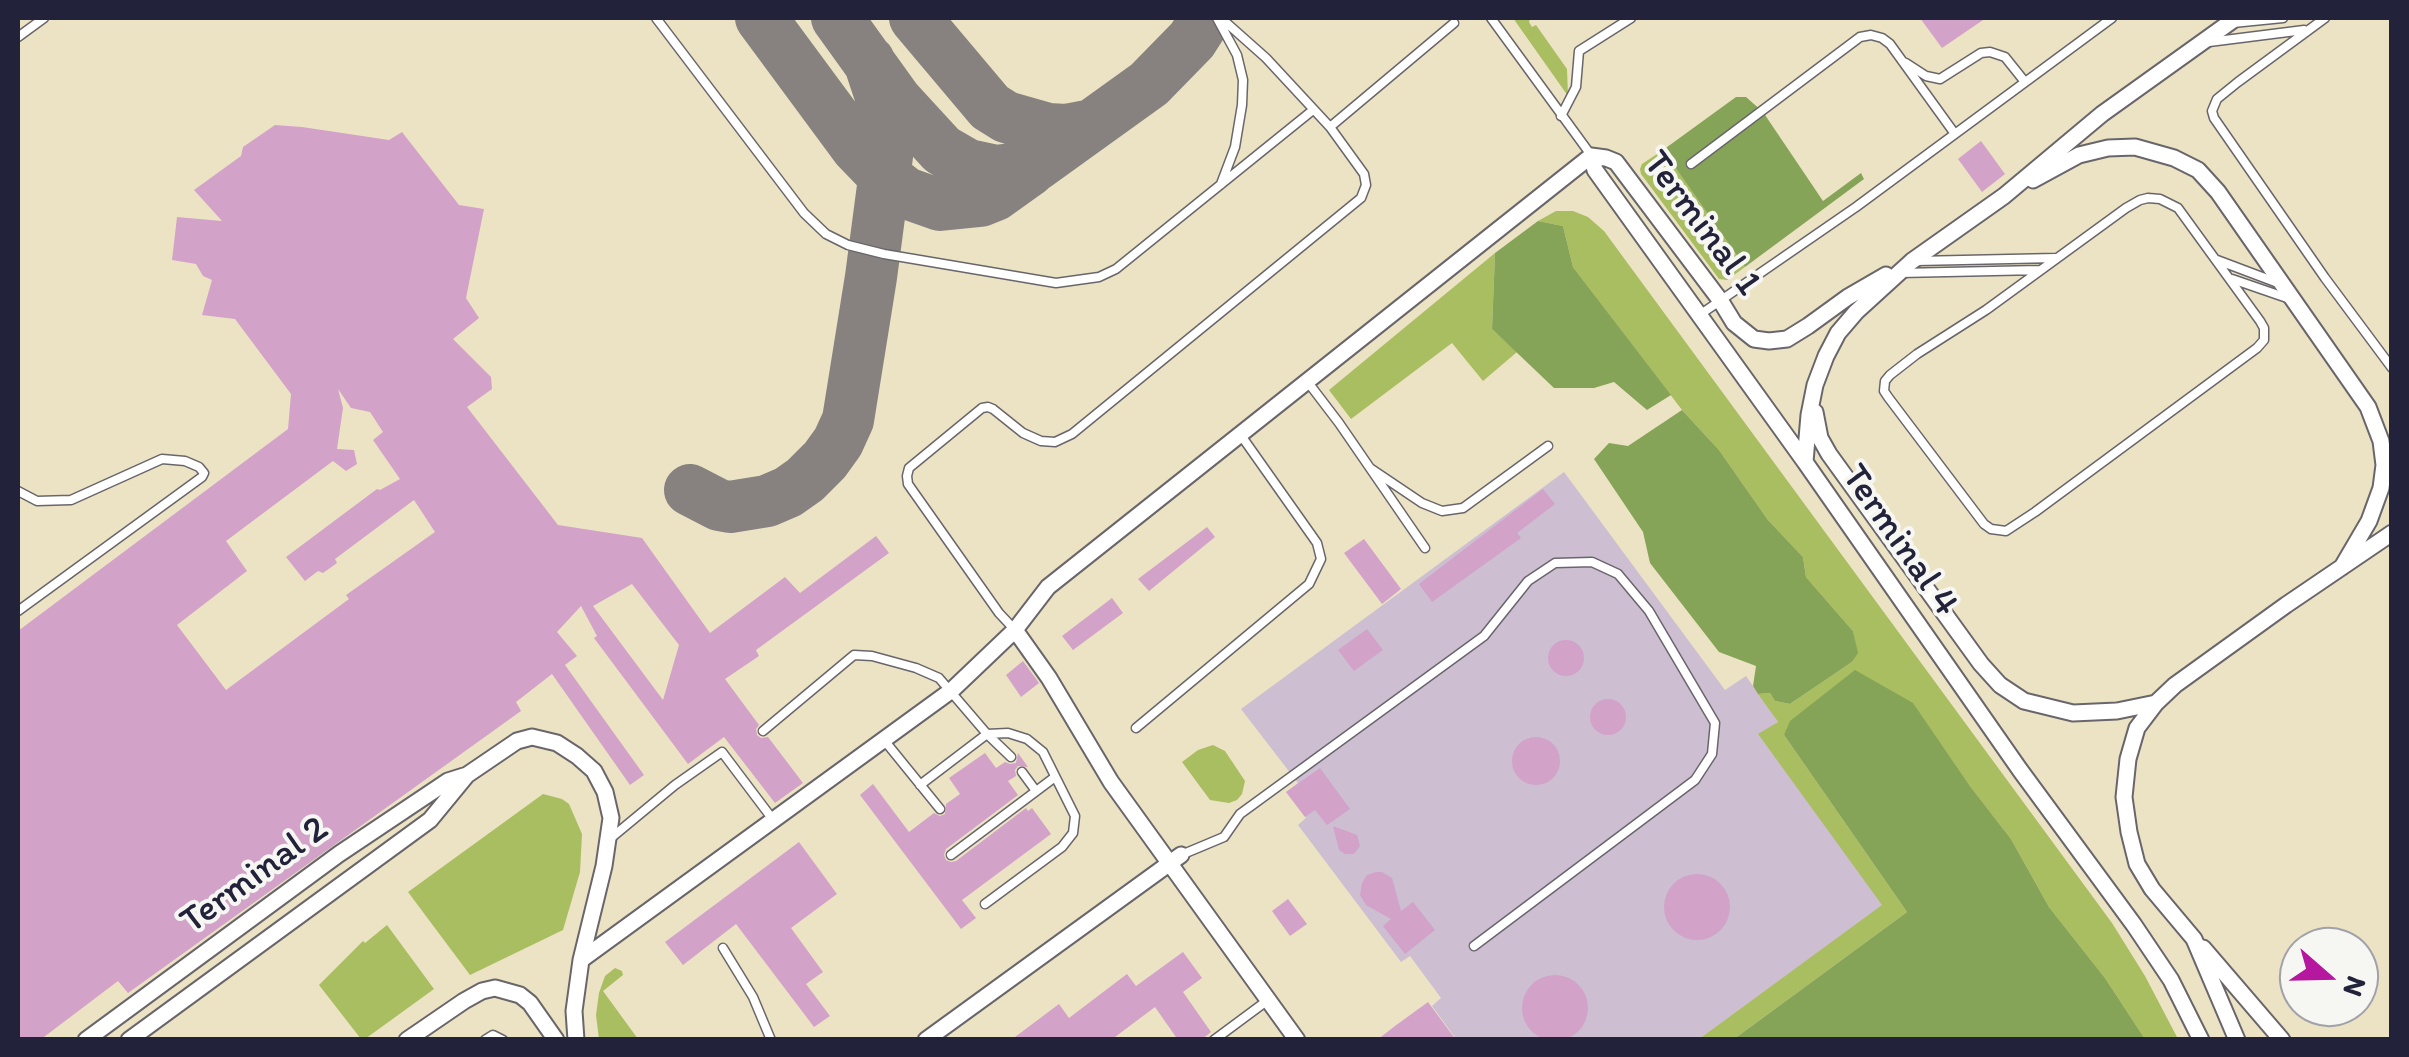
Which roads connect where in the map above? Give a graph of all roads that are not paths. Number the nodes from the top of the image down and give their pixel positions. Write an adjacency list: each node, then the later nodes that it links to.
1 (44, 18): 12 (lane)
2 (656, 18): 22 (lane)
3 (1219, 18): 16 (lane); 22 (lane)
4 (1492, 18): 17 (lane, Terminal 1)
5 (1631, 18): 17 (lane)
6 (2112, 18): 15 (lane)
7 (2283, 18): 9 (lane)
8 (2325, 18): 11 (lane)
9 (2232, 21): 13 (street, Terminal 4)
10 (1454, 23): 18 (lane)
11 (2308, 30): 13 (lane); 34 (lane)
12 (18, 37)
13 (2200, 44): 23 (street, Terminal 4)
14 (1902, 61): 15 (lane); 19 (lane); 21 (lane)
15 (2025, 82): 19 (lane)
16 (1313, 110): 18 (lane); 22 (lane)
17 (1561, 116): 20 (lane, Terminal 1)
18 (1330, 127): 46 (lane)
19 (1955, 134): 31 (lane)
20 (1591, 156): 31 (street, Terminal 1); 33 (street, Terminal 1); 35 (street)
21 (1691, 164)
22 (1220, 186)
23 (2004, 196): 26 (street, Terminal 4); 30 (street)
24 (2056, 258): 25 (lane); 26 (lane); 27 (lane)
25 (2217, 260): 29 (lane); 30 (lane)
26 (1912, 261): 28 (street, Terminal 4); 31 (street, Terminal 1)
27 (2040, 270): 28 (lane); 29 (lane)
28 (1898, 273): 36 (street, Terminal 4)
29 (2230, 278): 32 (lane)
30 (2282, 284): 32 (street)
31 (1720, 300): 33 (lane)
32 (2294, 300): 44 (street)
33 (1698, 316): 39 (street, Terminal 1)
34 (2392, 368)
35 (1307, 381): 37 (street); 40 (lane)
36 (1816, 384): 39 (street, Terminal 4); 48 (street)
37 (1240, 434): 46 (street); 49 (lane)
38 (1548, 446): 40 (lane)
39 (1804, 462): 93 (street, Terminal 4)
40 (1370, 468): 43 (lane)
41 (18, 492): 45 (lane)
42 (2392, 533): 44 (street)
43 (1425, 548)
44 (2342, 568): 48 (street)
45 (18, 611)
46 (1015, 630): 47 (street); 65 (street)
47 (952, 690): 50 (lane); 51 (lane); 52 (street)
48 (2156, 703): 73 (street)
49 (1136, 728)
50 (763, 731)
51 (987, 734): 55 (lane); 58 (lane); 59 (lane)
52 (884, 740): 59 (lane); 62 (street)
53 (722, 752): 54 (lane); 62 (lane); 63 (lane)
54 (734, 752)
55 (1012, 757)
56 (1022, 772): 60 (lane)
57 (467, 775): 63 (street, Terminal 2); 66 (street, Terminal 2); 67 (street, Terminal 2)
58 (1055, 777): 60 (lane); 70 (lane)
59 (920, 786): 61 (lane)
60 (1036, 791): 64 (lane)
61 (940, 809)
62 (774, 821): 79 (street)
63 (608, 841): 79 (street, Terminal 2)
64 (950, 855)
65 (1175, 859): 74 (lane); 81 (street); 90 (street)
66 (324, 865): 68 (street); 69 (street, Terminal 2)
67 (337, 887): 68 (street); 71 (street, Terminal 2)
68 (312, 890): 69 (street); 71 (street)
69 (287, 892): 72 (street, Terminal 2)
70 (985, 904)
71 (302, 913): 75 (street, Terminal 2)
72 (239, 928): 77 (street); 78 (street, Terminal 2)
73 (2194, 939): 94 (street); 95 (street)
74 (1474, 946)
75 (253, 948): 77 (street); 80 (street, Terminal 2)
76 (722, 948): 89 (lane)
77 (228, 951): 78 (street); 80 (street)
78 (203, 954): 82 (street, Terminal 2)
79 (581, 960): 88 (street, Terminal 2)
80 (216, 974): 83 (street, Terminal 2)
81 (1268, 1000): 91 (lane); 92 (street)
82 (86, 1040)
83 (128, 1040)
84 (407, 1040): 87 (street)
85 (484, 1040): 86 (lane)
86 (503, 1040)
87 (556, 1040)
88 (576, 1040)
89 (770, 1040)
90 (926, 1040)
91 (1214, 1040)
92 (1297, 1040)
93 (2201, 1040)
94 (2237, 1040)
95 (2282, 1040)

